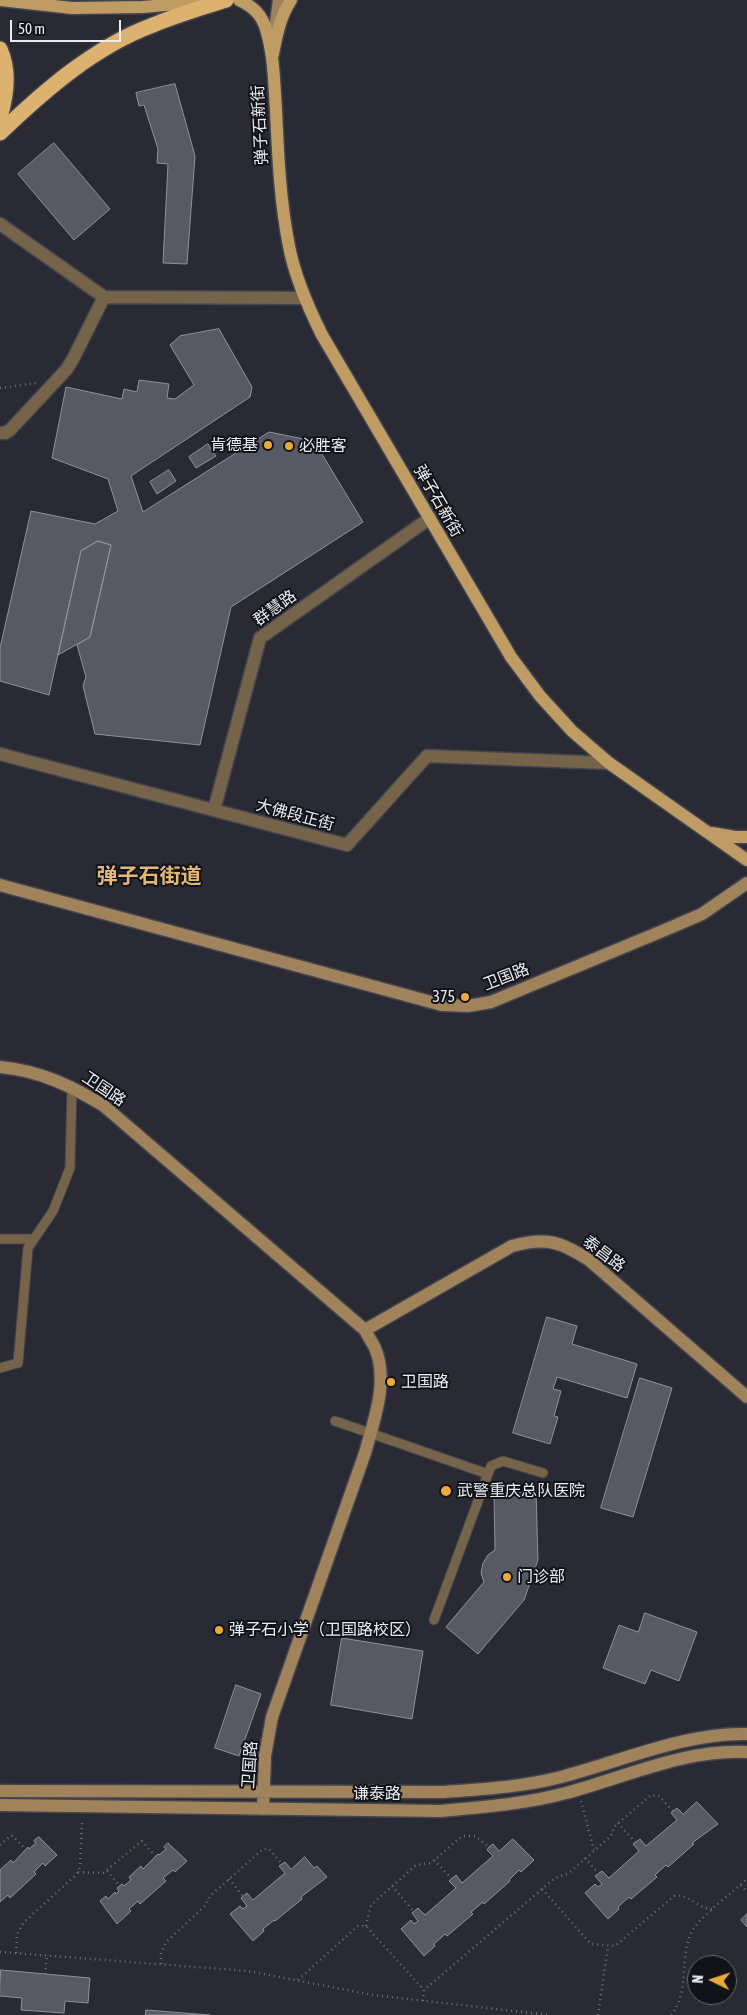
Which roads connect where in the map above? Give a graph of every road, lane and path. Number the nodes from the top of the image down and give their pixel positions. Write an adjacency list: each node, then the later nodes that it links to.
1 (0, 0): 2 (main road)
2 (225, 0): 9 (highway)
3 (239, 0): 7 (main road)
4 (278, 0): 7 (street)
5 (290, 0): 7 (main road)
6 (0, 49): 8 (highway)
7 (272, 59): 12 (main road, 弹子石新街)
8 (0, 117)
9 (0, 133)
10 (0, 224): 11 (street)
11 (104, 296): 12 (street); 13 (street)
12 (303, 298): 16 (main road, 弹子石新街)
13 (57, 379): 14 (path); 15 (street)
14 (0, 388)
15 (0, 433)
16 (430, 518): 18 (main road, 弹子石新街); 19 (street, 群慧路)
17 (0, 754): 19 (street, 大佛段正街)
18 (609, 763): 19 (street, 大佛段正街); 20 (main road, 弹子石新街)
19 (214, 810)
20 (707, 832): 21 (main road); 22 (main road, 弹子石新街)
21 (747, 836)
22 (747, 860)
23 (747, 883): 24 (street, 卫国路)
24 (0, 885)
25 (0, 1067): 26 (street, 卫国路)
26 (72, 1086): 28 (lane); 29 (street, 卫国路)
27 (0, 1239): 28 (lane)
28 (34, 1240): 30 (lane)
29 (365, 1330): 31 (street, 泰昌路); 33 (street, 卫国路)
30 (0, 1368)
31 (747, 1397)
32 (335, 1421): 33 (lane)
33 (370, 1433): 35 (lane); 40 (street, 卫国路)
34 (544, 1473): 35 (lane)
35 (488, 1474): 36 (lane)
36 (434, 1620)
37 (747, 1734): 40 (street, 谦泰路)
38 (747, 1752): 43 (street, 谦泰路)
39 (0, 1791): 40 (street, 谦泰路)
40 (264, 1792): 43 (street, 卫国路)
41 (581, 1801): 51 (path)
42 (0, 1805): 43 (street, 谦泰路)
43 (263, 1809)
44 (674, 1810): 46 (path)
45 (82, 1820): 57 (path)
46 (618, 1823): 47 (path); 51 (path)
47 (636, 1842)
48 (0, 1845): 50 (path)
49 (490, 1847): 54 (path)
50 (25, 1850)
51 (594, 1850): 53 (path)
52 (155, 1856): 56 (path)
53 (585, 1858): 58 (path); 65 (path)
54 (434, 1860): 60 (path); 64 (path)
55 (282, 1864): 59 (path)
56 (107, 1871): 57 (path); 63 (path)
57 (78, 1872): 73 (path)
58 (598, 1874)
59 (229, 1879): 67 (path); 75 (path)
60 (452, 1879)
61 (747, 1879): 62 (path)
62 (740, 1885): 66 (path); 68 (path)
63 (120, 1886)
64 (392, 1886): 69 (path); 70 (path)
65 (542, 1889): 71 (path); 78 (path)
66 (747, 1892)
67 (243, 1896)
68 (714, 1909): 71 (path); 82 (path)
69 (414, 1912)
70 (366, 1926): 77 (path); 78 (path)
71 (608, 1946): 81 (path)
72 (0, 1952): 73 (path)
73 (16, 1953): 74 (path)
74 (47, 1955): 75 (path); 76 (path)
75 (161, 1964): 77 (path)
76 (45, 1974)
77 (298, 1980): 79 (path)
78 (424, 1990): 79 (path)
79 (423, 2001): 80 (path)
80 (550, 2015)
81 (598, 2015)
82 (671, 2015)

